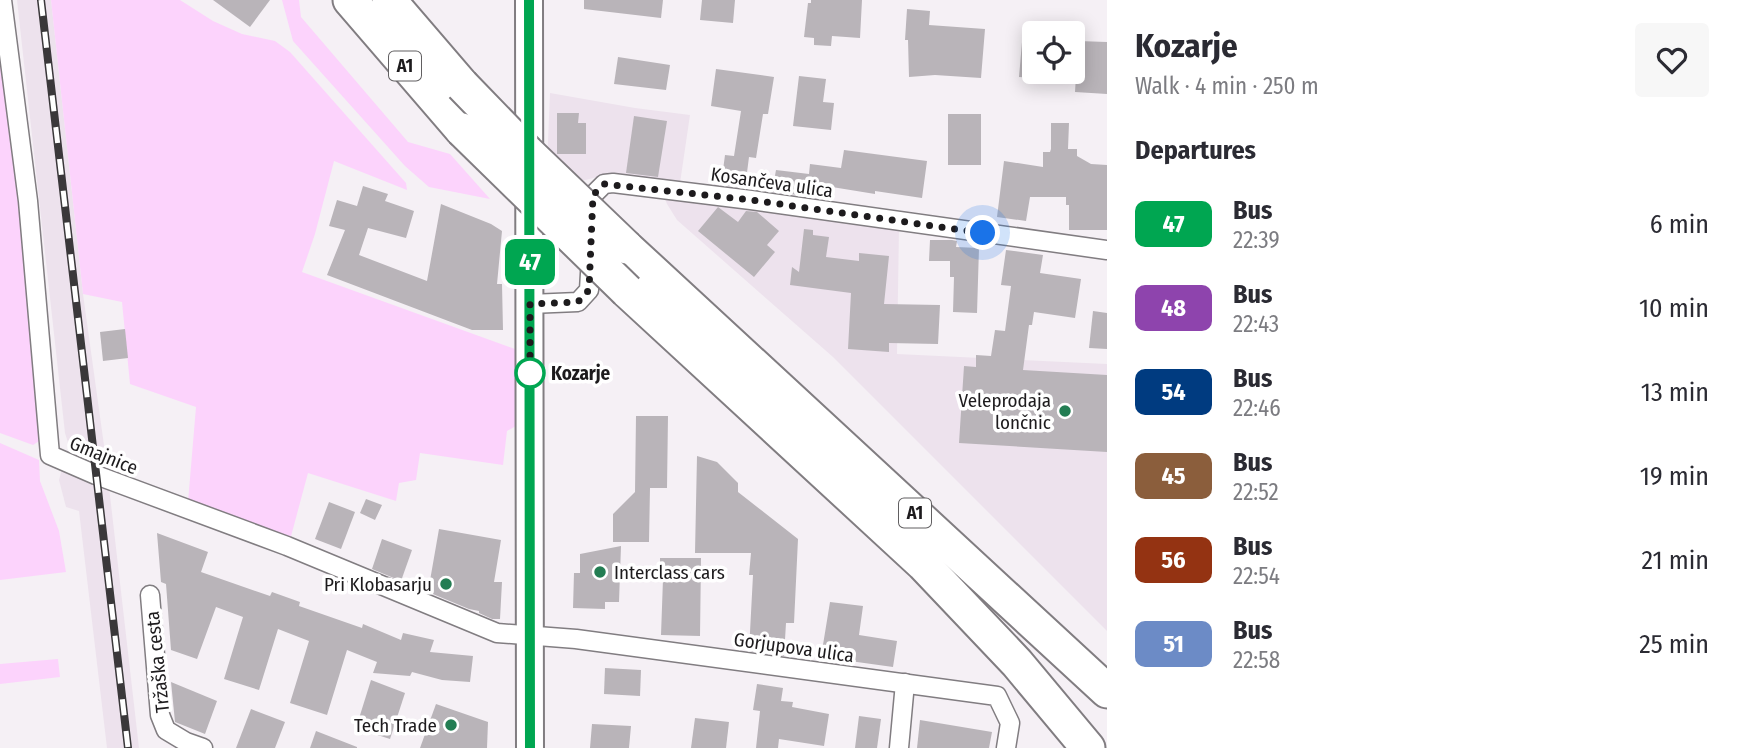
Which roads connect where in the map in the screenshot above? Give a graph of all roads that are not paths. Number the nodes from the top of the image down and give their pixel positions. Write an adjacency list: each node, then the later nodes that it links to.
1 (2, 0): 9 (street, Gmajnice)
2 (349, 0): 17 (highway, A1, bridge)
3 (389, 0): 8 (highway, A1, bridge)
4 (529, 0): 6 (main road)
5 (1107, 250): 6 (street, Kosančeva ulica)
6 (530, 304): 9 (main road)
7 (150, 594): 13 (street, Tržaška cesta)
8 (1040, 628): 10 (highway); 12 (highway, A1)
9 (531, 634): 11 (street, Gorjupova ulica); 14 (main road)
10 (1107, 666)
11 (905, 682): 15 (street); 16 (street, Gorjupova ulica)
12 (1107, 691)
13 (203, 748)
14 (530, 748)
15 (899, 748)
16 (1006, 748)
17 (1088, 748)

